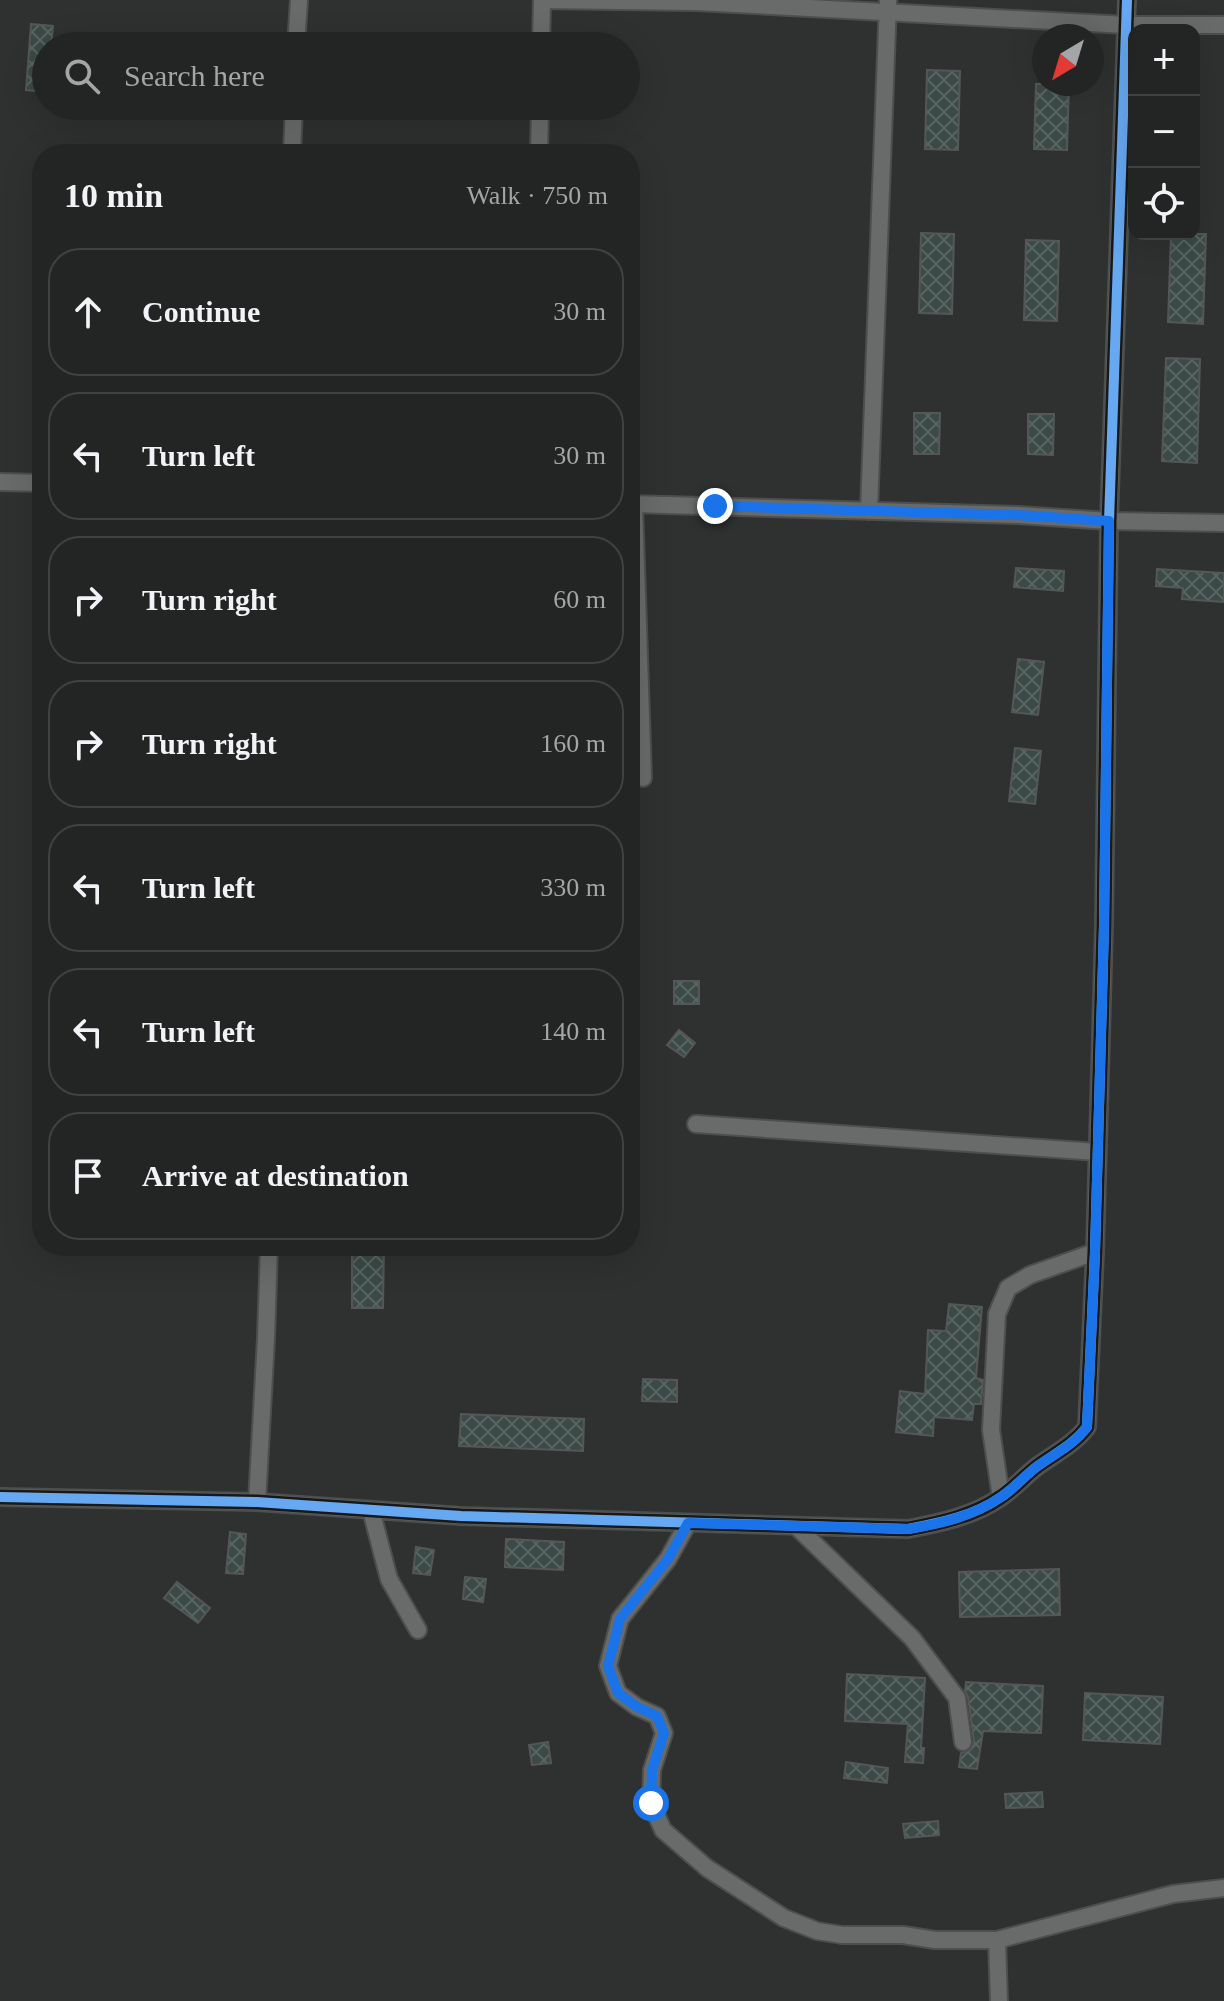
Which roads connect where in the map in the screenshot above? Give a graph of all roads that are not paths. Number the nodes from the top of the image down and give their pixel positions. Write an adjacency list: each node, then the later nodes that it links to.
1 (299, 0): 7 (street)
2 (542, 0): 4 (street); 8 (street)
3 (1127, 0): 5 (street)
4 (888, 6): 5 (street); 16 (street)
5 (1126, 25): 6 (street); 17 (street)
6 (1224, 25)
7 (297, 32)
8 (541, 32)
9 (293, 120): 11 (street)
10 (540, 120): 12 (street)
11 (292, 144)
12 (539, 144)
13 (0, 482): 14 (street)
14 (32, 483)
15 (640, 504): 16 (street)
16 (869, 511): 17 (street)
17 (1109, 521): 18 (street); 22 (street)
18 (1224, 523)
19 (640, 703): 20 (street)
20 (643, 778)
21 (696, 1124): 22 (street)
22 (1097, 1152): 23 (street)
23 (1095, 1252): 26 (street); 26 (street)
24 (269, 1256): 27 (street)
25 (0, 1497): 27 (street)
26 (1001, 1497): 30 (street)
27 (257, 1502): 28 (street)
28 (371, 1510): 29 (street); 31 (street)
29 (688, 1523): 30 (street); 34 (street)
30 (796, 1526): 32 (street)
31 (418, 1630)
32 (963, 1742)
33 (1224, 1888): 34 (street)
34 (997, 1940): 35 (street)
35 (999, 2001)

